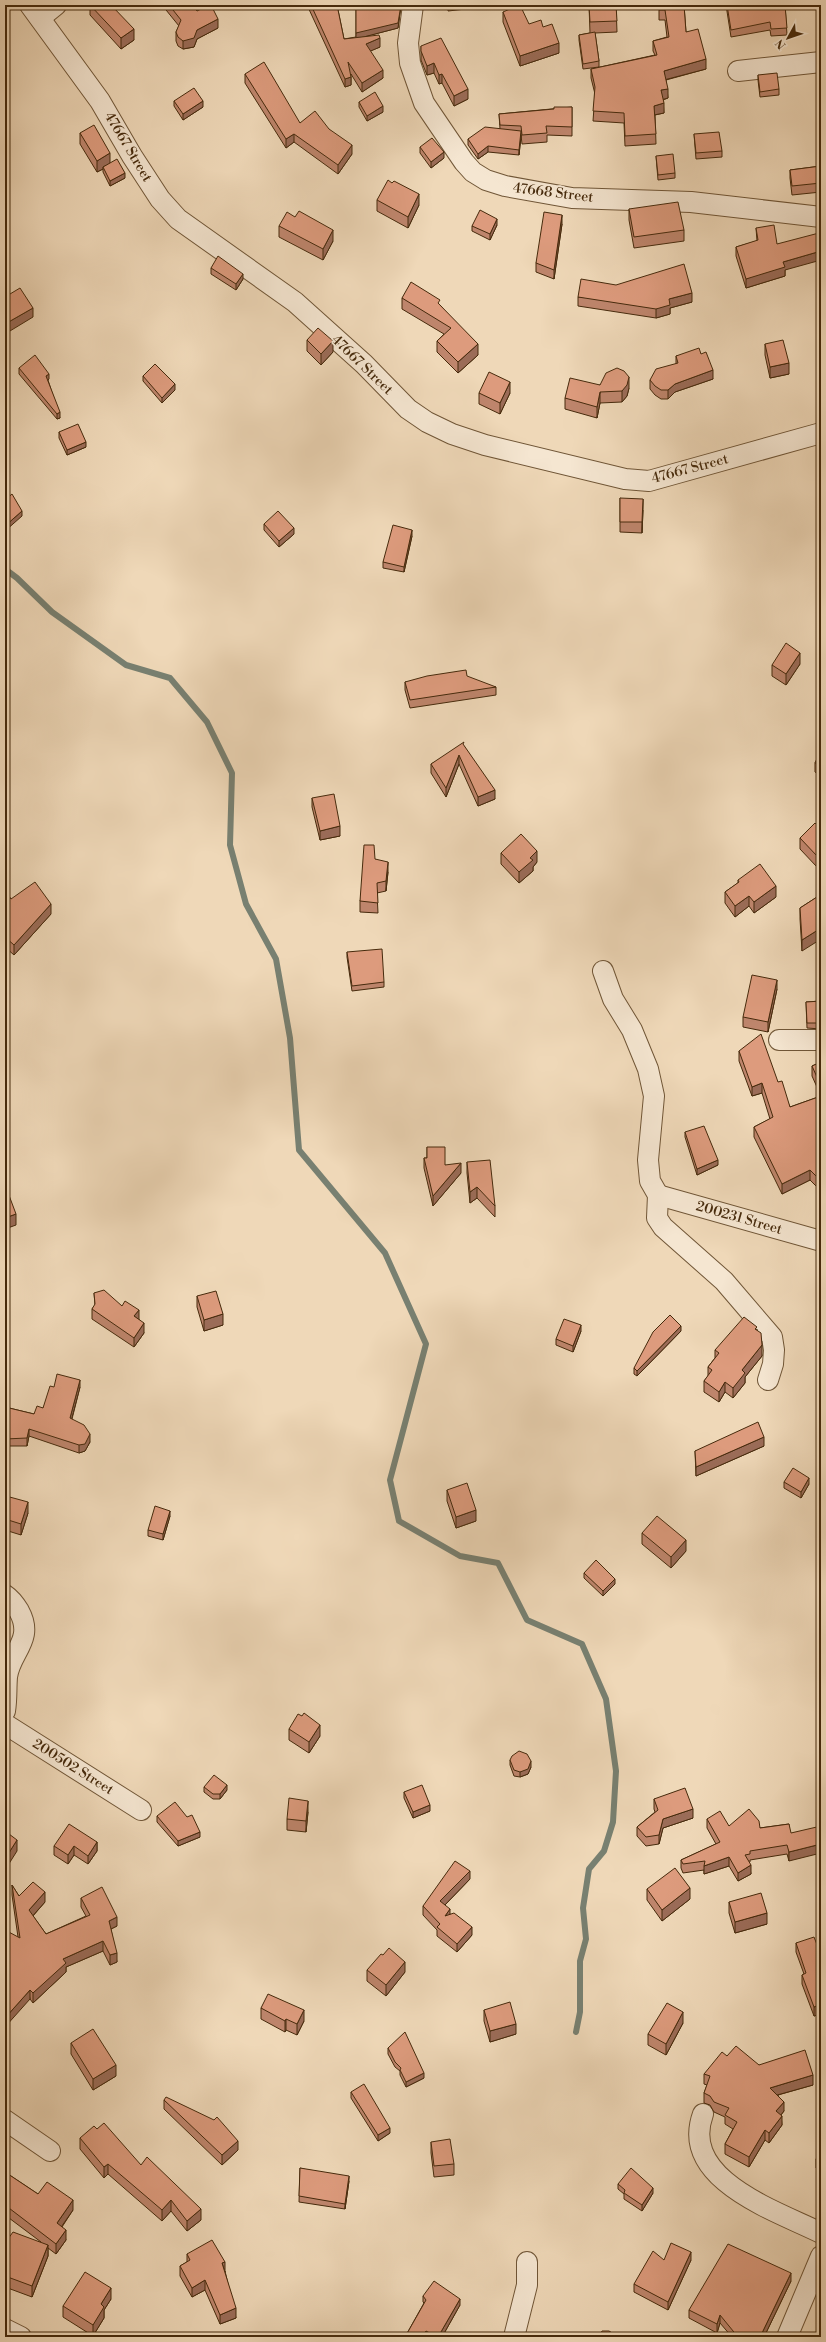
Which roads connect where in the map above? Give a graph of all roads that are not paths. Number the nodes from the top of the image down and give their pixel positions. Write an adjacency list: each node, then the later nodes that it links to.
1 (56, 5): 3 (street)
2 (413, 5): 6 (street, 47668 Street)
3 (36, 11): 7 (street, 47667 Street)
4 (821, 62): 5 (street)
5 (738, 71)
6 (821, 216)
7 (821, 432)
8 (603, 971): 11 (street)
9 (779, 1040): 10 (street)
10 (821, 1040)
11 (658, 1195): 12 (street, 200231 Street); 13 (street)
12 (821, 1241)
13 (768, 1380)
14 (5, 1596): 15 (street)
15 (5, 1711)
16 (5, 1724): 17 (street, 200502 Street)
17 (141, 1810)
18 (703, 2114): 21 (street)
19 (5, 2120): 20 (street)
20 (50, 2151)
21 (821, 2233)
22 (821, 2256): 27 (street)
23 (527, 2262): 26 (street)
24 (5, 2329): 25 (street)
25 (22, 2337)
26 (514, 2337)
27 (787, 2337)

